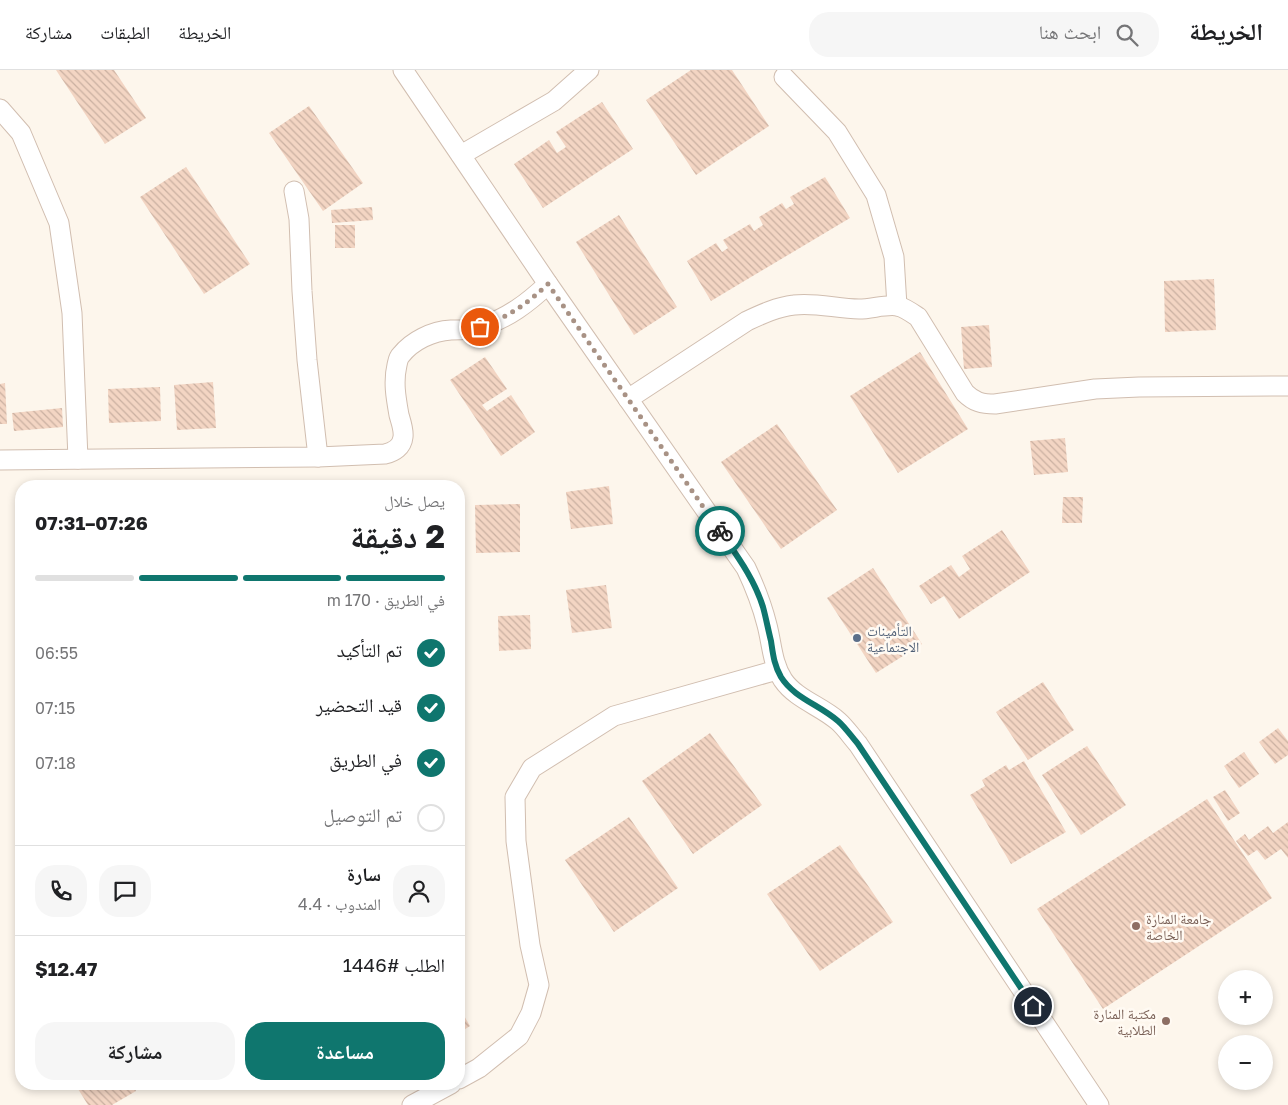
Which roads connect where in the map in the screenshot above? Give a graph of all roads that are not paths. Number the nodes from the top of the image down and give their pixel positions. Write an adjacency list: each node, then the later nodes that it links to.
1 (403, 70): 5 (street)
2 (589, 70): 5 (street)
3 (784, 77): 8 (street)
4 (0, 109): 12 (street)
5 (461, 155): 7 (street)
6 (294, 191): 11 (street)
7 (548, 284): 10 (street); 11 (street)
8 (897, 306): 9 (street); 10 (street)
9 (1288, 386)
10 (628, 399): 14 (street)
11 (318, 458): 12 (street)
12 (78, 459): 13 (street)
13 (0, 460)
14 (777, 670): 15 (street); 18 (street)
15 (465, 1076)
16 (440, 1090): 17 (street)
17 (412, 1105)
18 (1099, 1105)

